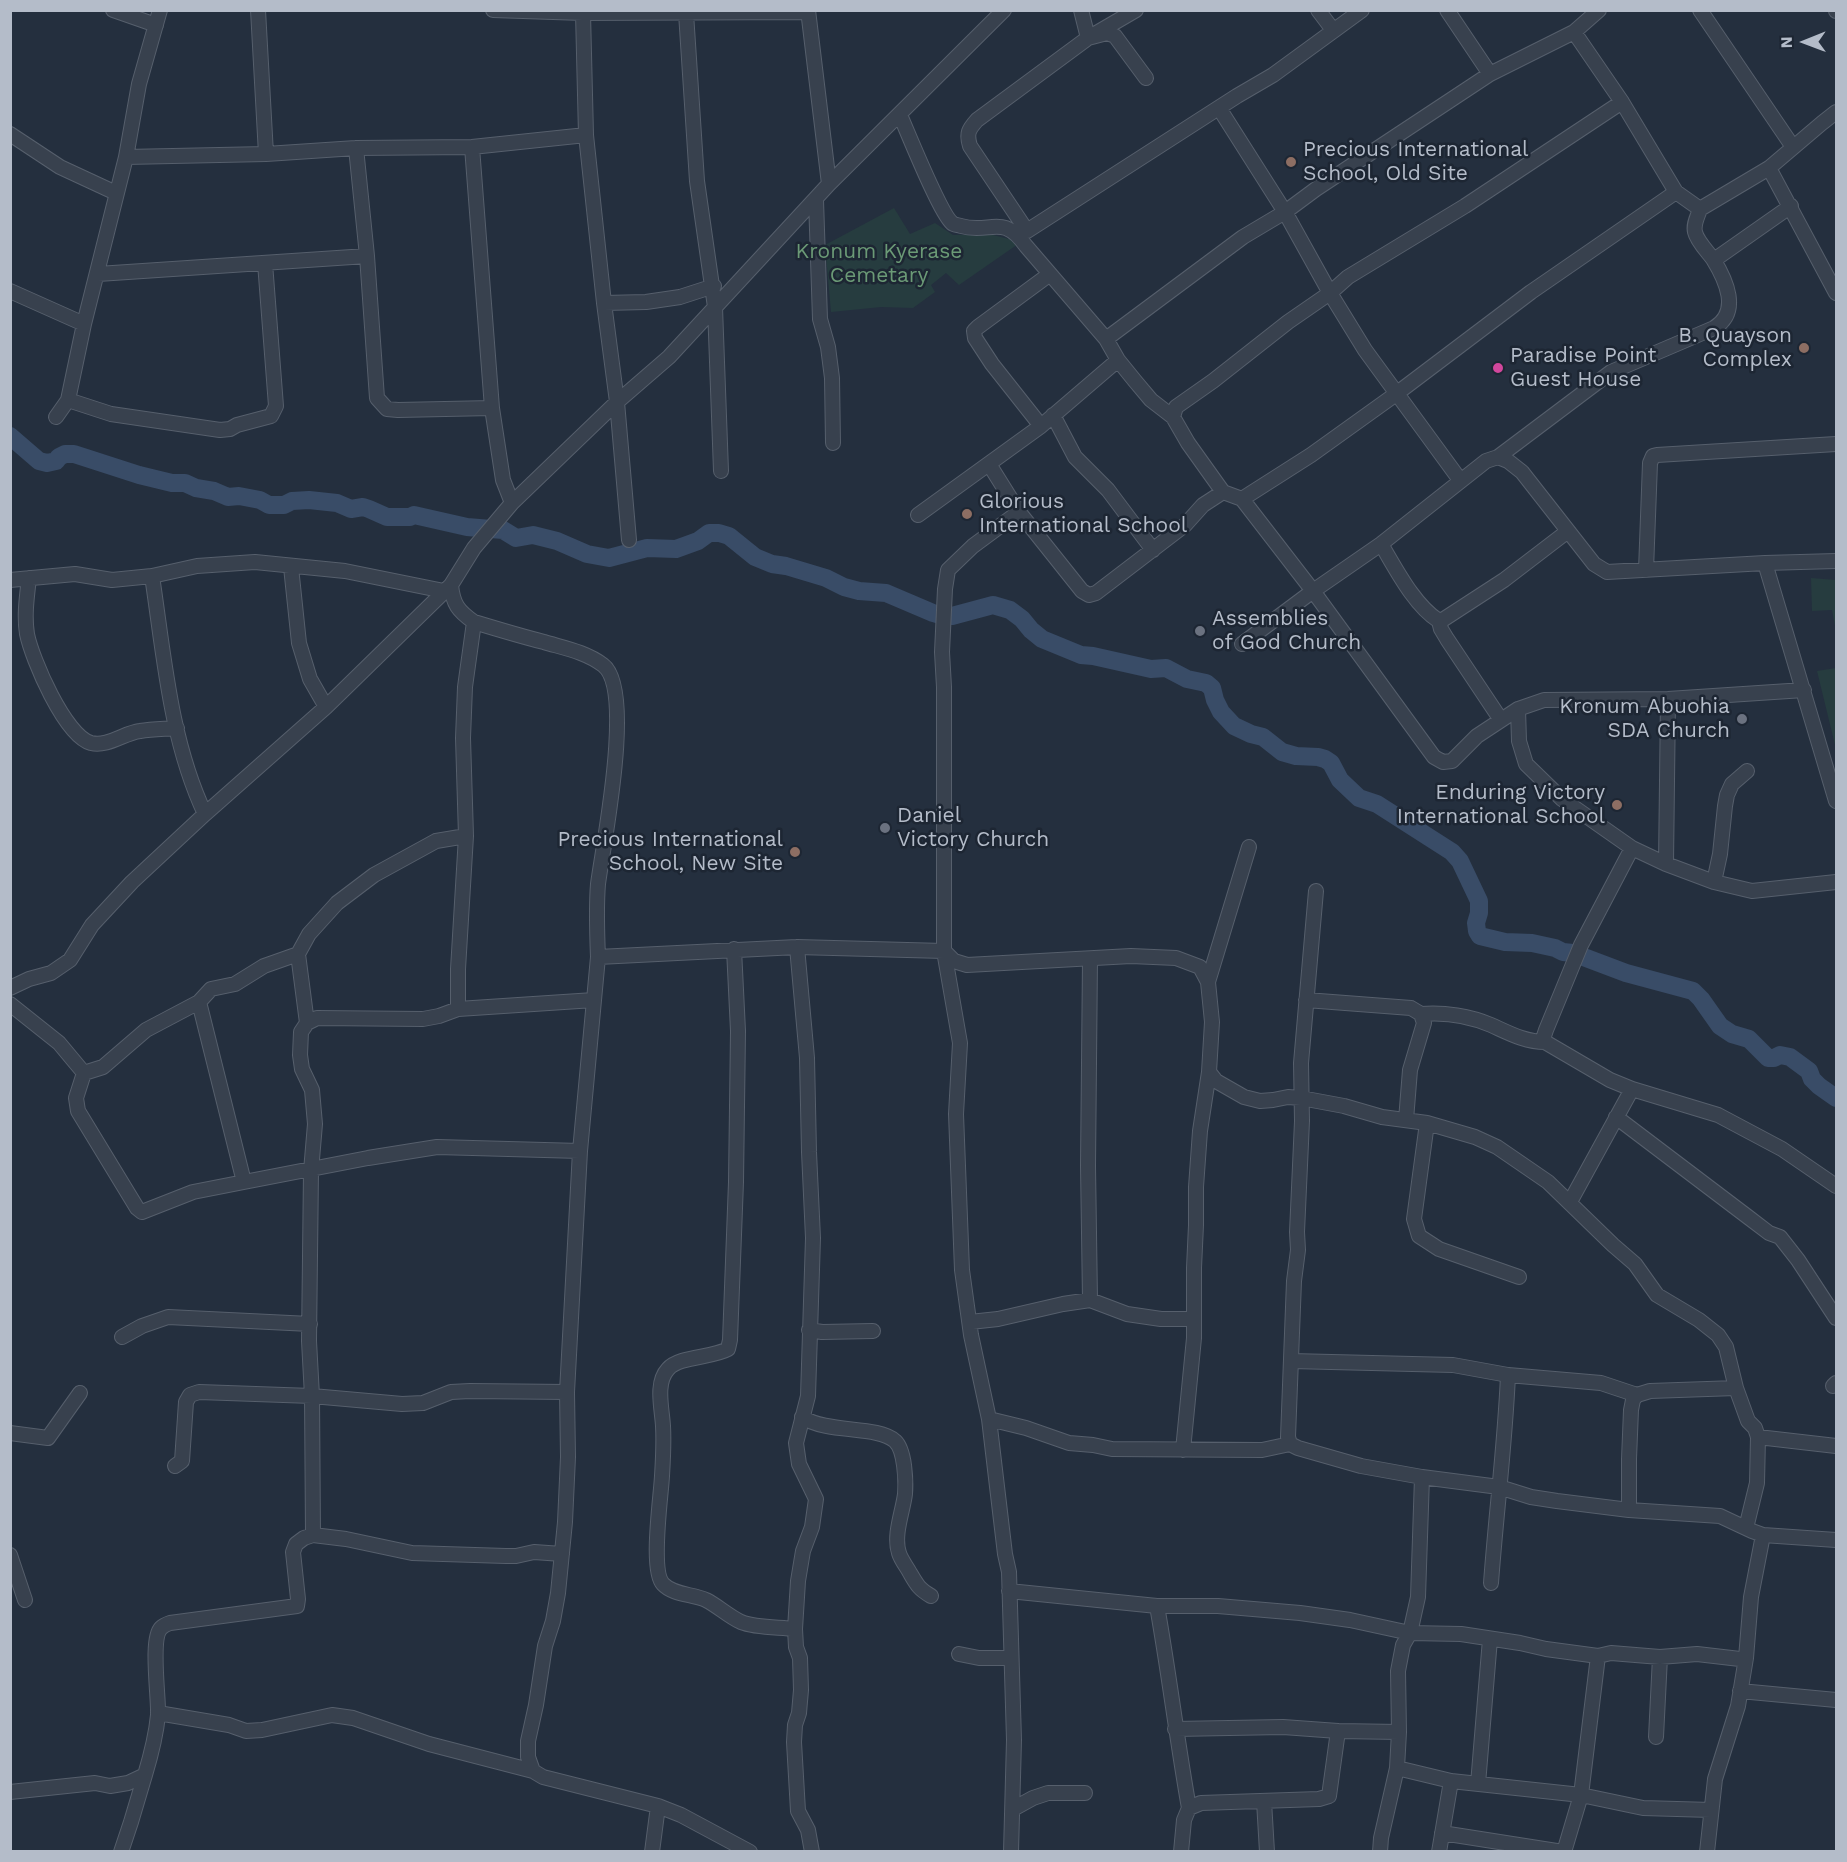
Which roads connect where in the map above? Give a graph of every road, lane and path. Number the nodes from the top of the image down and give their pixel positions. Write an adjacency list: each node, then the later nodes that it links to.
1 (160, 10): 18 (street)
2 (258, 10): 35 (street)
3 (493, 10): 15 (street)
4 (1004, 10): 17 (street)
5 (1081, 10): 21 (street)
6 (1136, 10): 21 (street)
7 (1318, 10): 19 (street)
8 (1362, 10): 19 (street)
9 (1447, 10): 22 (street)
10 (1599, 10): 20 (street)
11 (1700, 10): 33 (street)
12 (115, 11): 18 (street)
13 (600, 11): 15 (street); 16 (street)
14 (808, 11): 16 (street); 38 (street)
15 (583, 13): 31 (street)
16 (686, 13): 51 (street)
17 (990, 17): 27 (street)
18 (156, 25): 36 (street)
19 (1333, 30): 25 (street)
20 (1574, 32): 22 (street); 24 (street)
21 (1088, 38): 23 (street); 45 (street)
22 (1490, 74): 44 (street)
23 (1146, 78)
24 (1622, 102): 39 (street); 53 (street)
25 (1219, 108): 44 (street); 45 (street)
26 (1836, 112): 28 (street)
27 (900, 115): 38 (street); 45 (street)
28 (1822, 123): 29 (street); 33 (street)
29 (1836, 123)
30 (10, 134): 40 (street)
31 (586, 135): 32 (street); 55 (street)
32 (471, 147): 34 (street); 63 (street)
33 (1792, 147): 37 (street)
34 (356, 148): 35 (street); 46 (street)
35 (266, 154): 36 (street)
36 (126, 157): 40 (street)
37 (1769, 168): 42 (street); 43 (street)
38 (829, 184): 41 (street)
39 (1676, 192): 43 (street); 60 (street)
40 (116, 193): 49 (street)
41 (816, 200): 56 (street); 68 (street)
42 (1791, 206): 47 (street); 54 (street)
43 (1700, 209): 47 (street)
44 (1285, 212): 53 (street); 58 (street)
45 (1022, 232): 50 (street)
46 (367, 256): 48 (street); 63 (street)
47 (1714, 260): 70 (street)
48 (265, 263): 49 (street); 61 (street)
49 (98, 274): 57 (street)
50 (1050, 274): 58 (street); 67 (street)
51 (714, 286): 55 (street); 56 (street)
52 (10, 291): 57 (street)
53 (1330, 293): 60 (street); 66 (street)
54 (1836, 293)
55 (604, 303): 62 (street)
56 (715, 307): 62 (street); 72 (street)
57 (84, 324): 61 (street)
58 (1106, 339): 59 (street)
59 (1118, 360): 64 (street); 66 (street)
60 (1396, 394): 73 (street); 75 (street)
61 (68, 400): 65 (street)
62 (617, 402): 76 (street); 80 (street)
63 (492, 408): 76 (street)
64 (1053, 415): 67 (street); 82 (street)
65 (56, 417)
66 (1173, 417): 74 (street)
67 (1041, 426): 71 (street)
68 (833, 443)
69 (1836, 444): 86 (street)
70 (1498, 457): 73 (street); 79 (street)
71 (989, 464): 77 (street); 78 (street)
72 (721, 471)
73 (1460, 480): 81 (street)
74 (1223, 492): 75 (street); 82 (street)
75 (1242, 499): 91 (street)
76 (512, 503): 90 (street)
77 (1019, 512): 82 (street); 113 (street)
78 (918, 515)
79 (1568, 531): 86 (street); 92 (street)
80 (629, 540)
81 (1381, 544): 91 (street); 92 (street)
82 (1153, 550)
83 (1836, 561): 84 (street)
84 (1765, 563): 86 (street); 95 (street)
85 (291, 567): 87 (street); 90 (street); 97 (street)
86 (1646, 570)
87 (152, 576): 88 (street); 100 (street)
88 (29, 578): 89 (street); 100 (street)
89 (10, 580)
90 (448, 588): 93 (street); 97 (street)
91 (1312, 591): 94 (street); 99 (street)
92 (1439, 621): 99 (street)
93 (474, 622): 104 (street); 115 (street)
94 (1242, 644)
95 (1804, 690): 96 (street); 102 (street)
96 (1668, 699): 98 (street); 107 (street)
97 (326, 707): 103 (street)
98 (1518, 709): 99 (street); 106 (street)
99 (1501, 720)
100 (177, 728): 103 (street)
101 (1747, 771): 108 (street)
102 (1836, 801)
103 (205, 814): 118 (street)
104 (466, 836): 114 (street); 123 (street)
105 (1249, 847): 117 (street)
106 (1632, 848): 107 (street); 126 (street)
107 (1666, 864): 108 (street)
108 (1714, 882): 109 (street)
109 (1836, 882)
110 (1316, 891): 120 (street)
111 (797, 947): 112 (street); 113 (street); 145 (street)
112 (734, 949): 115 (street); 177 (street)
113 (944, 951): 116 (street); 143 (street)
114 (298, 954): 121 (street); 125 (street)
115 (598, 957): 119 (street)
116 (1090, 959): 117 (street); 140 (street)
117 (1208, 981): 127 (street)
118 (10, 988)
119 (594, 1000): 123 (street); 134 (street)
120 (1306, 1000): 124 (street); 130 (street)
121 (199, 1002): 128 (street); 136 (street)
122 (10, 1004): 128 (street)
123 (458, 1009): 125 (street)
124 (1421, 1014): 126 (street); 132 (street)
125 (307, 1023): 135 (street)
126 (1545, 1042): 129 (street)
127 (1209, 1072): 130 (street); 142 (street)
128 (84, 1073): 136 (street)
129 (1632, 1089): 131 (street); 137 (street)
130 (1301, 1098): 132 (street); 148 (street)
131 (1616, 1117): 138 (street); 141 (street)
132 (1406, 1120): 133 (street)
133 (1427, 1123): 138 (street); 139 (street)
134 (580, 1151): 135 (street); 151 (street)
135 (311, 1171): 136 (street); 144 (street)
136 (244, 1182)
137 (1836, 1186)
138 (1569, 1202): 150 (street)
139 (1520, 1277)
140 (1090, 1300): 142 (street); 143 (street)
141 (1836, 1318)
142 (1194, 1319): 161 (street)
143 (970, 1322): 156 (street)
144 (310, 1324): 147 (street); 154 (street)
145 (809, 1330): 146 (street); 155 (street)
146 (873, 1331)
147 (122, 1337)
148 (1291, 1361): 149 (street); 159 (street)
149 (1508, 1376): 153 (street); 164 (street)
150 (1736, 1388): 153 (street); 158 (street)
151 (567, 1392): 154 (street); 170 (street)
152 (80, 1393): 157 (street)
153 (1636, 1395): 165 (street)
154 (312, 1396): 162 (street); 167 (street)
155 (802, 1417): 174 (street); 177 (street)
156 (989, 1419): 161 (street); 173 (street)
157 (10, 1433)
158 (1758, 1437): 160 (street); 166 (street)
159 (1290, 1444): 161 (street); 163 (street)
160 (1836, 1446)
161 (1183, 1450)
162 (175, 1466)
163 (1422, 1477): 164 (street); 178 (street)
164 (1498, 1487): 165 (street); 172 (street)
165 (1629, 1510): 166 (street)
166 (1746, 1528): 168 (street)
167 (313, 1535): 170 (street); 187 (street)
168 (1763, 1535): 169 (street); 184 (street)
169 (1836, 1540)
170 (562, 1554): 193 (street)
171 (10, 1555): 175 (street)
172 (1491, 1583)
173 (1010, 1591): 176 (street); 183 (street)
174 (931, 1596)
175 (25, 1600)
176 (1157, 1606): 178 (street); 188 (street)
177 (795, 1629): 209 (street)
178 (1410, 1633): 179 (street); 190 (street)
179 (1490, 1639): 181 (street); 196 (street)
180 (959, 1654): 183 (street)
181 (1598, 1656): 182 (street); 199 (street)
182 (1660, 1657): 184 (street); 191 (street)
183 (1011, 1658): 203 (street)
184 (1746, 1658): 185 (street)
185 (1740, 1691): 186 (street); 204 (street)
186 (1836, 1700)
187 (158, 1713): 193 (street); 194 (street)
188 (1175, 1729): 189 (street); 202 (street)
189 (1338, 1731): 190 (street); 200 (street)
190 (1399, 1732): 192 (street)
191 (1656, 1737)
192 (1397, 1768): 195 (street); 213 (street)
193 (533, 1771): 201 (street)
194 (145, 1775): 197 (street); 206 (street)
195 (1451, 1781): 196 (street); 205 (street)
196 (1478, 1784): 199 (street)
197 (10, 1792)
198 (1085, 1793): 203 (street)
199 (1581, 1796): 204 (street); 215 (street)
200 (1264, 1801): 202 (street); 212 (street)
201 (658, 1806): 207 (street); 208 (street)
202 (1188, 1808): 211 (street)
203 (1013, 1809): 210 (street)
204 (1711, 1810): 216 (street)
205 (1442, 1833): 214 (street); 215 (street)
206 (121, 1851)
207 (652, 1851)
208 (750, 1851)
209 (812, 1851)
210 (1011, 1851)
211 (1181, 1851)
212 (1267, 1851)
213 (1380, 1851)
214 (1439, 1851)
215 (1564, 1851)
216 (1707, 1851)

